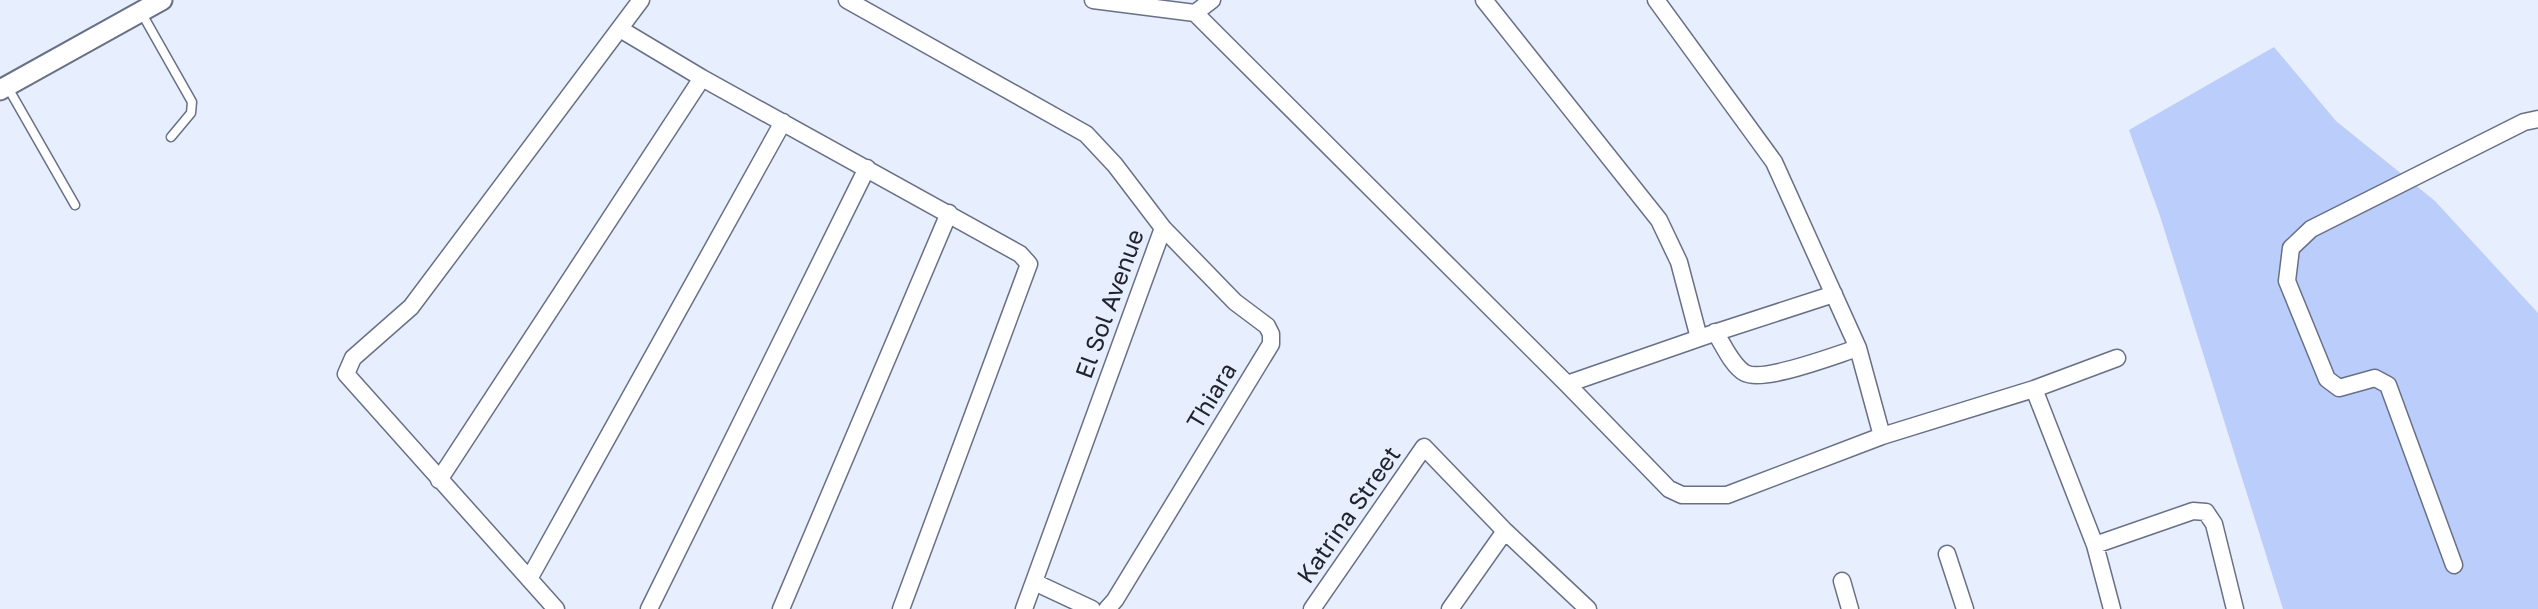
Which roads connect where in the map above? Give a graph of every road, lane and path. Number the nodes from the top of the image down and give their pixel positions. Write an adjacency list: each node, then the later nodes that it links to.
1 (162, 0): 8 (street)
2 (641, 0): 10 (street)
3 (847, 0): 19 (street, El Sol Avenue)
4 (1093, 0): 9 (street)
5 (1212, 0): 9 (street)
6 (1483, 0): 22 (street)
7 (1656, 0): 20 (street)
8 (141, 12): 12 (street); 15 (lane)
9 (1195, 13): 25 (street)
10 (620, 29): 11 (street); 28 (street)
11 (702, 78): 14 (street); 28 (street)
12 (3, 88): 17 (lane)
13 (2538, 119): 32 (street)
14 (783, 122): 16 (street); 33 (street)
15 (171, 137)
16 (867, 168): 18 (street); 37 (street)
17 (75, 205)
18 (949, 213): 38 (street); 39 (street)
19 (1163, 228): 35 (street, El Sol Avenue); 42 (street, Thiara)
20 (1835, 294): 21 (street); 23 (street)
21 (1715, 332): 22 (street); 23 (street)
22 (1699, 338): 25 (street)
23 (1858, 348): 27 (street)
24 (2118, 358): 26 (street)
25 (1567, 384): 27 (street)
26 (2034, 388): 27 (street); 30 (street)
27 (1882, 436)
28 (439, 480): 33 (street)
29 (1504, 531): 43 (street); 44 (street); 45 (street)
30 (2095, 545): 48 (street); 49 (street)
31 (1947, 554): 47 (street)
32 (2454, 565)
33 (529, 579): 36 (street)
34 (1842, 581): 46 (street)
35 (1034, 582): 40 (street, El Sol Avenue); 41 (street)
36 (556, 609)
37 (649, 609)
38 (781, 609)
39 (901, 609)
40 (1024, 609)
41 (1091, 609)
42 (1107, 609)
43 (1312, 609)
44 (1450, 609)
45 (1588, 609)
46 (1850, 609)
47 (1965, 609)
48 (2112, 609)
49 (2235, 609)

